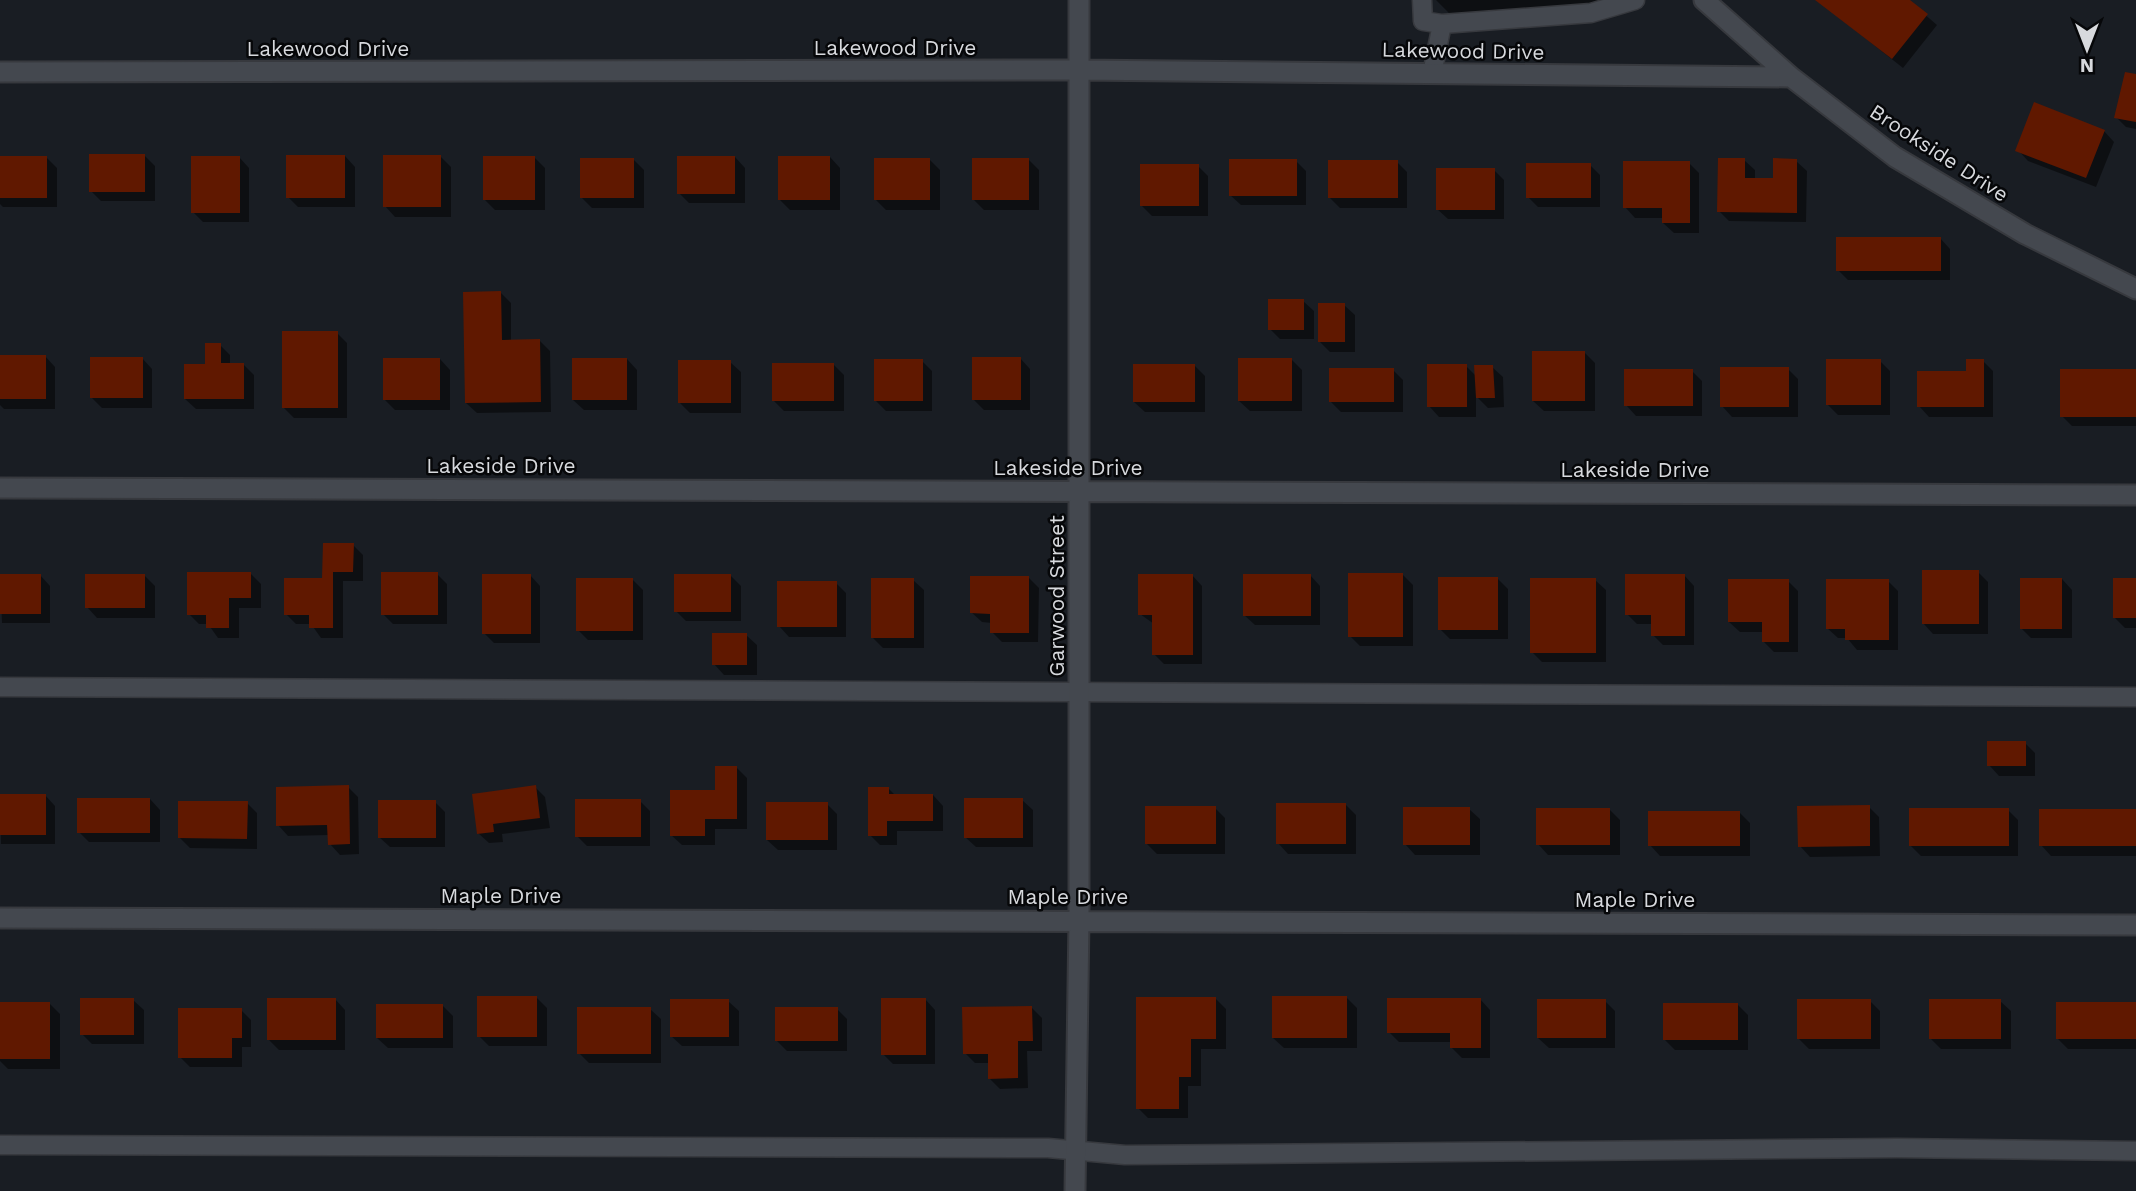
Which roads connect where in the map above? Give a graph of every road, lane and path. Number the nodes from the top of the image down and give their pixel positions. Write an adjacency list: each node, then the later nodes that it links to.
1 (1079, 0): 6 (street, Garwood Street)
2 (1422, 0): 5 (lane)
3 (1635, 0): 5 (lane)
4 (1704, 0): 9 (street, Brookside Drive)
5 (1442, 24): 8 (lane)
6 (1079, 70): 7 (street, Lakewood Drive); 8 (street, Lakewood Drive); 12 (street, Garwood Street)
7 (0, 72)
8 (1432, 74): 9 (street, Lakewood Drive)
9 (1791, 77): 10 (street, Brookside Drive)
10 (2136, 289)
11 (0, 488): 12 (street, Lakeside Drive)
12 (1079, 490): 13 (street, Lakeside Drive); 15 (street, Garwood Street)
13 (2136, 495)
14 (0, 687): 15 (lane)
15 (1079, 690): 16 (lane); 18 (street, Garwood Street)
16 (2136, 696)
17 (0, 918): 18 (street, Maple Drive)
18 (1079, 919): 19 (street, Maple Drive); 22 (street, Garwood Street)
19 (2136, 925)
20 (0, 1145): 22 (lane)
21 (2136, 1151): 22 (lane)
22 (1075, 1152): 23 (street, Garwood Street)
23 (1075, 1191)

